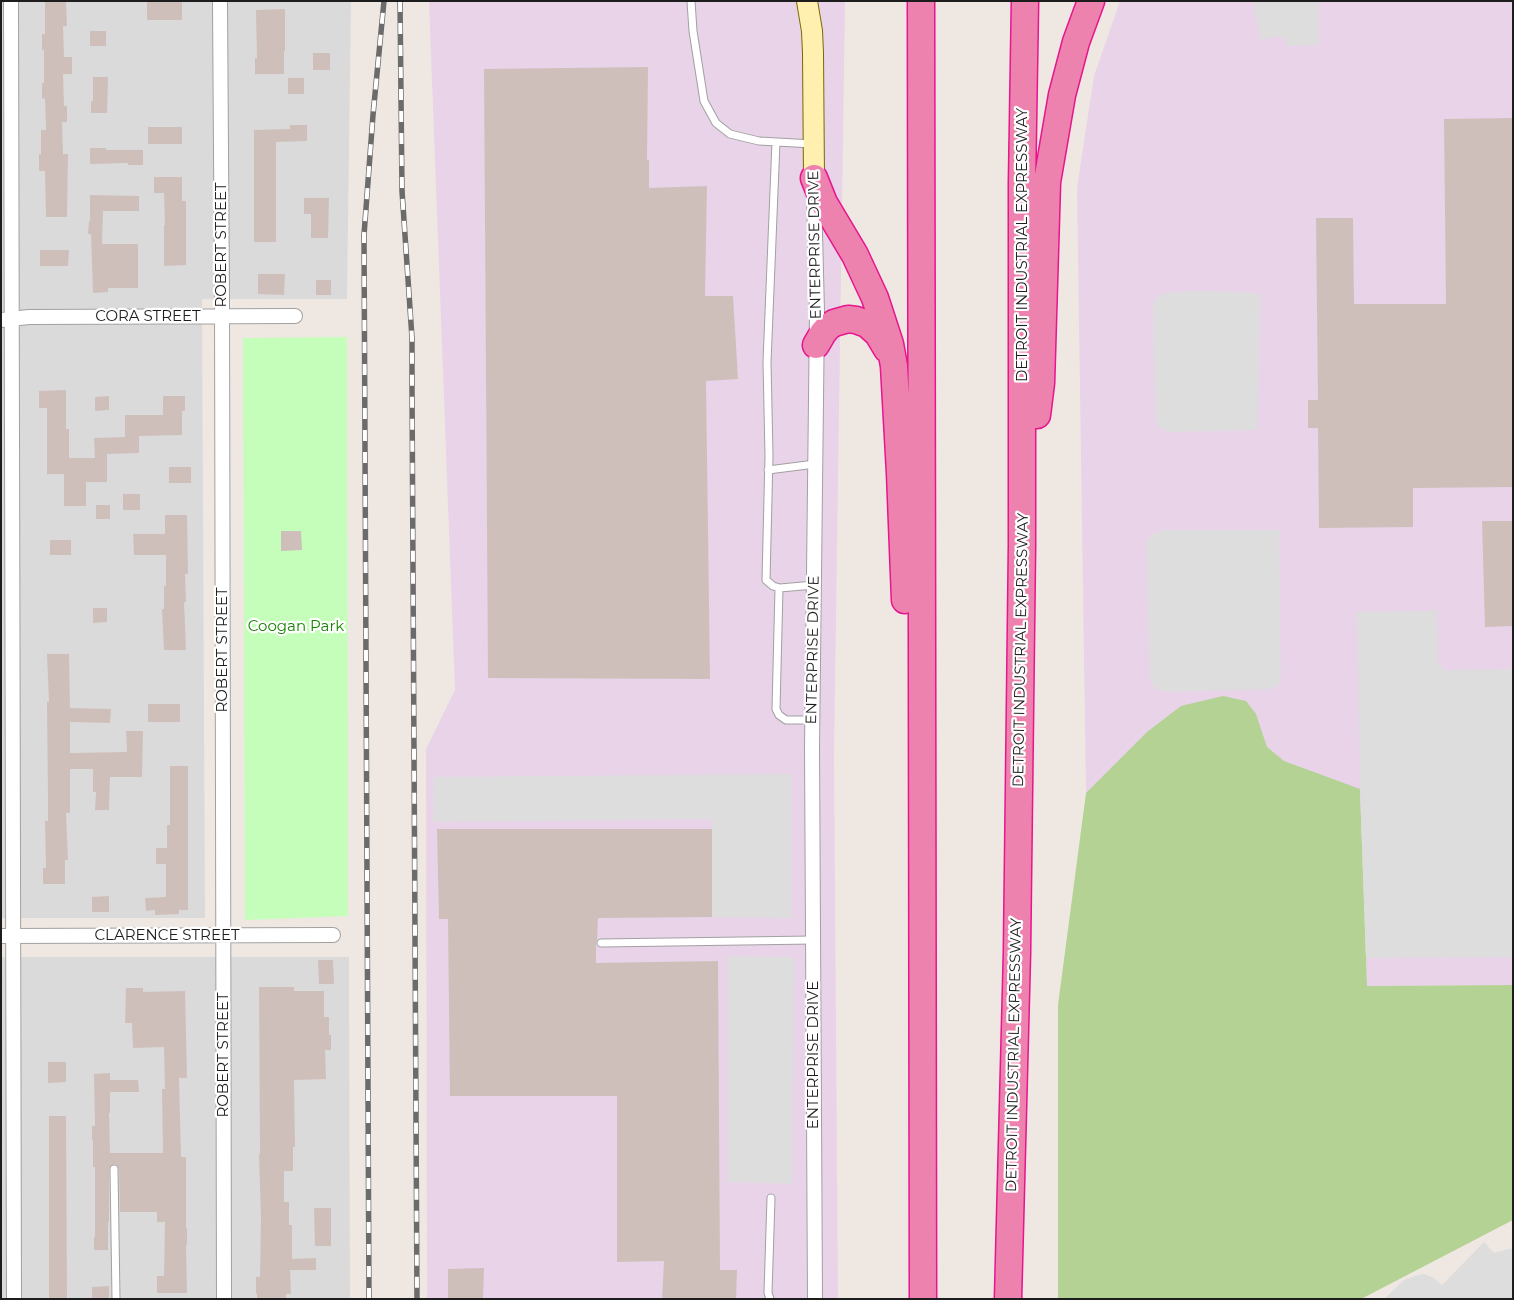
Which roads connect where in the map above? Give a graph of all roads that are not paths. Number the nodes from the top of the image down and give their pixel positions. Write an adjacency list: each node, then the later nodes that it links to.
1 (11, 1): 13 (street)
2 (220, 1): 12 (street, ROBERT STREET)
3 (691, 1): 8 (lane)
4 (807, 1): 9 (main road, ENTERPRISE DRIVE)
5 (921, 1): 27 (highway)
6 (1025, 1): 18 (highway, DETROIT INDUSTRIAL EXPRESSWAY)
7 (1091, 1): 18 (highway)
8 (776, 142): 9 (lane); 17 (lane)
9 (814, 144): 10 (main road, ENTERPRISE DRIVE)
10 (814, 178): 14 (street, ENTERPRISE DRIVE); 15 (highway)
11 (295, 316): 12 (street, CORA STREET)
12 (222, 317): 13 (street, CORA STREET); 23 (street, ROBERT STREET)
13 (6, 320): 22 (street)
14 (816, 346): 15 (highway); 16 (street, ENTERPRISE DRIVE)
15 (894, 366): 27 (highway)
16 (815, 464): 17 (lane); 19 (street, ENTERPRISE DRIVE)
17 (768, 470): 20 (lane)
18 (1022, 545): 36 (highway, DETROIT INDUSTRIAL EXPRESSWAY)
19 (814, 585): 20 (lane); 21 (street, ENTERPRISE DRIVE)
20 (779, 588): 21 (lane)
21 (812, 720): 25 (street, ENTERPRISE DRIVE)
22 (7, 936): 23 (street, CLARENCE STREET); 30 (street)
23 (224, 936): 24 (street, CLARENCE STREET); 32 (street, ROBERT STREET)
24 (333, 936)
25 (813, 940): 26 (lane); 34 (street, ENTERPRISE DRIVE)
26 (601, 943)
27 (922, 1030): 35 (highway)
28 (114, 1169): 31 (lane)
29 (771, 1198): 33 (lane)
30 (14, 1299)
31 (116, 1299)
32 (224, 1299)
33 (770, 1299)
34 (815, 1299)
35 (923, 1299)
36 (1008, 1299)

